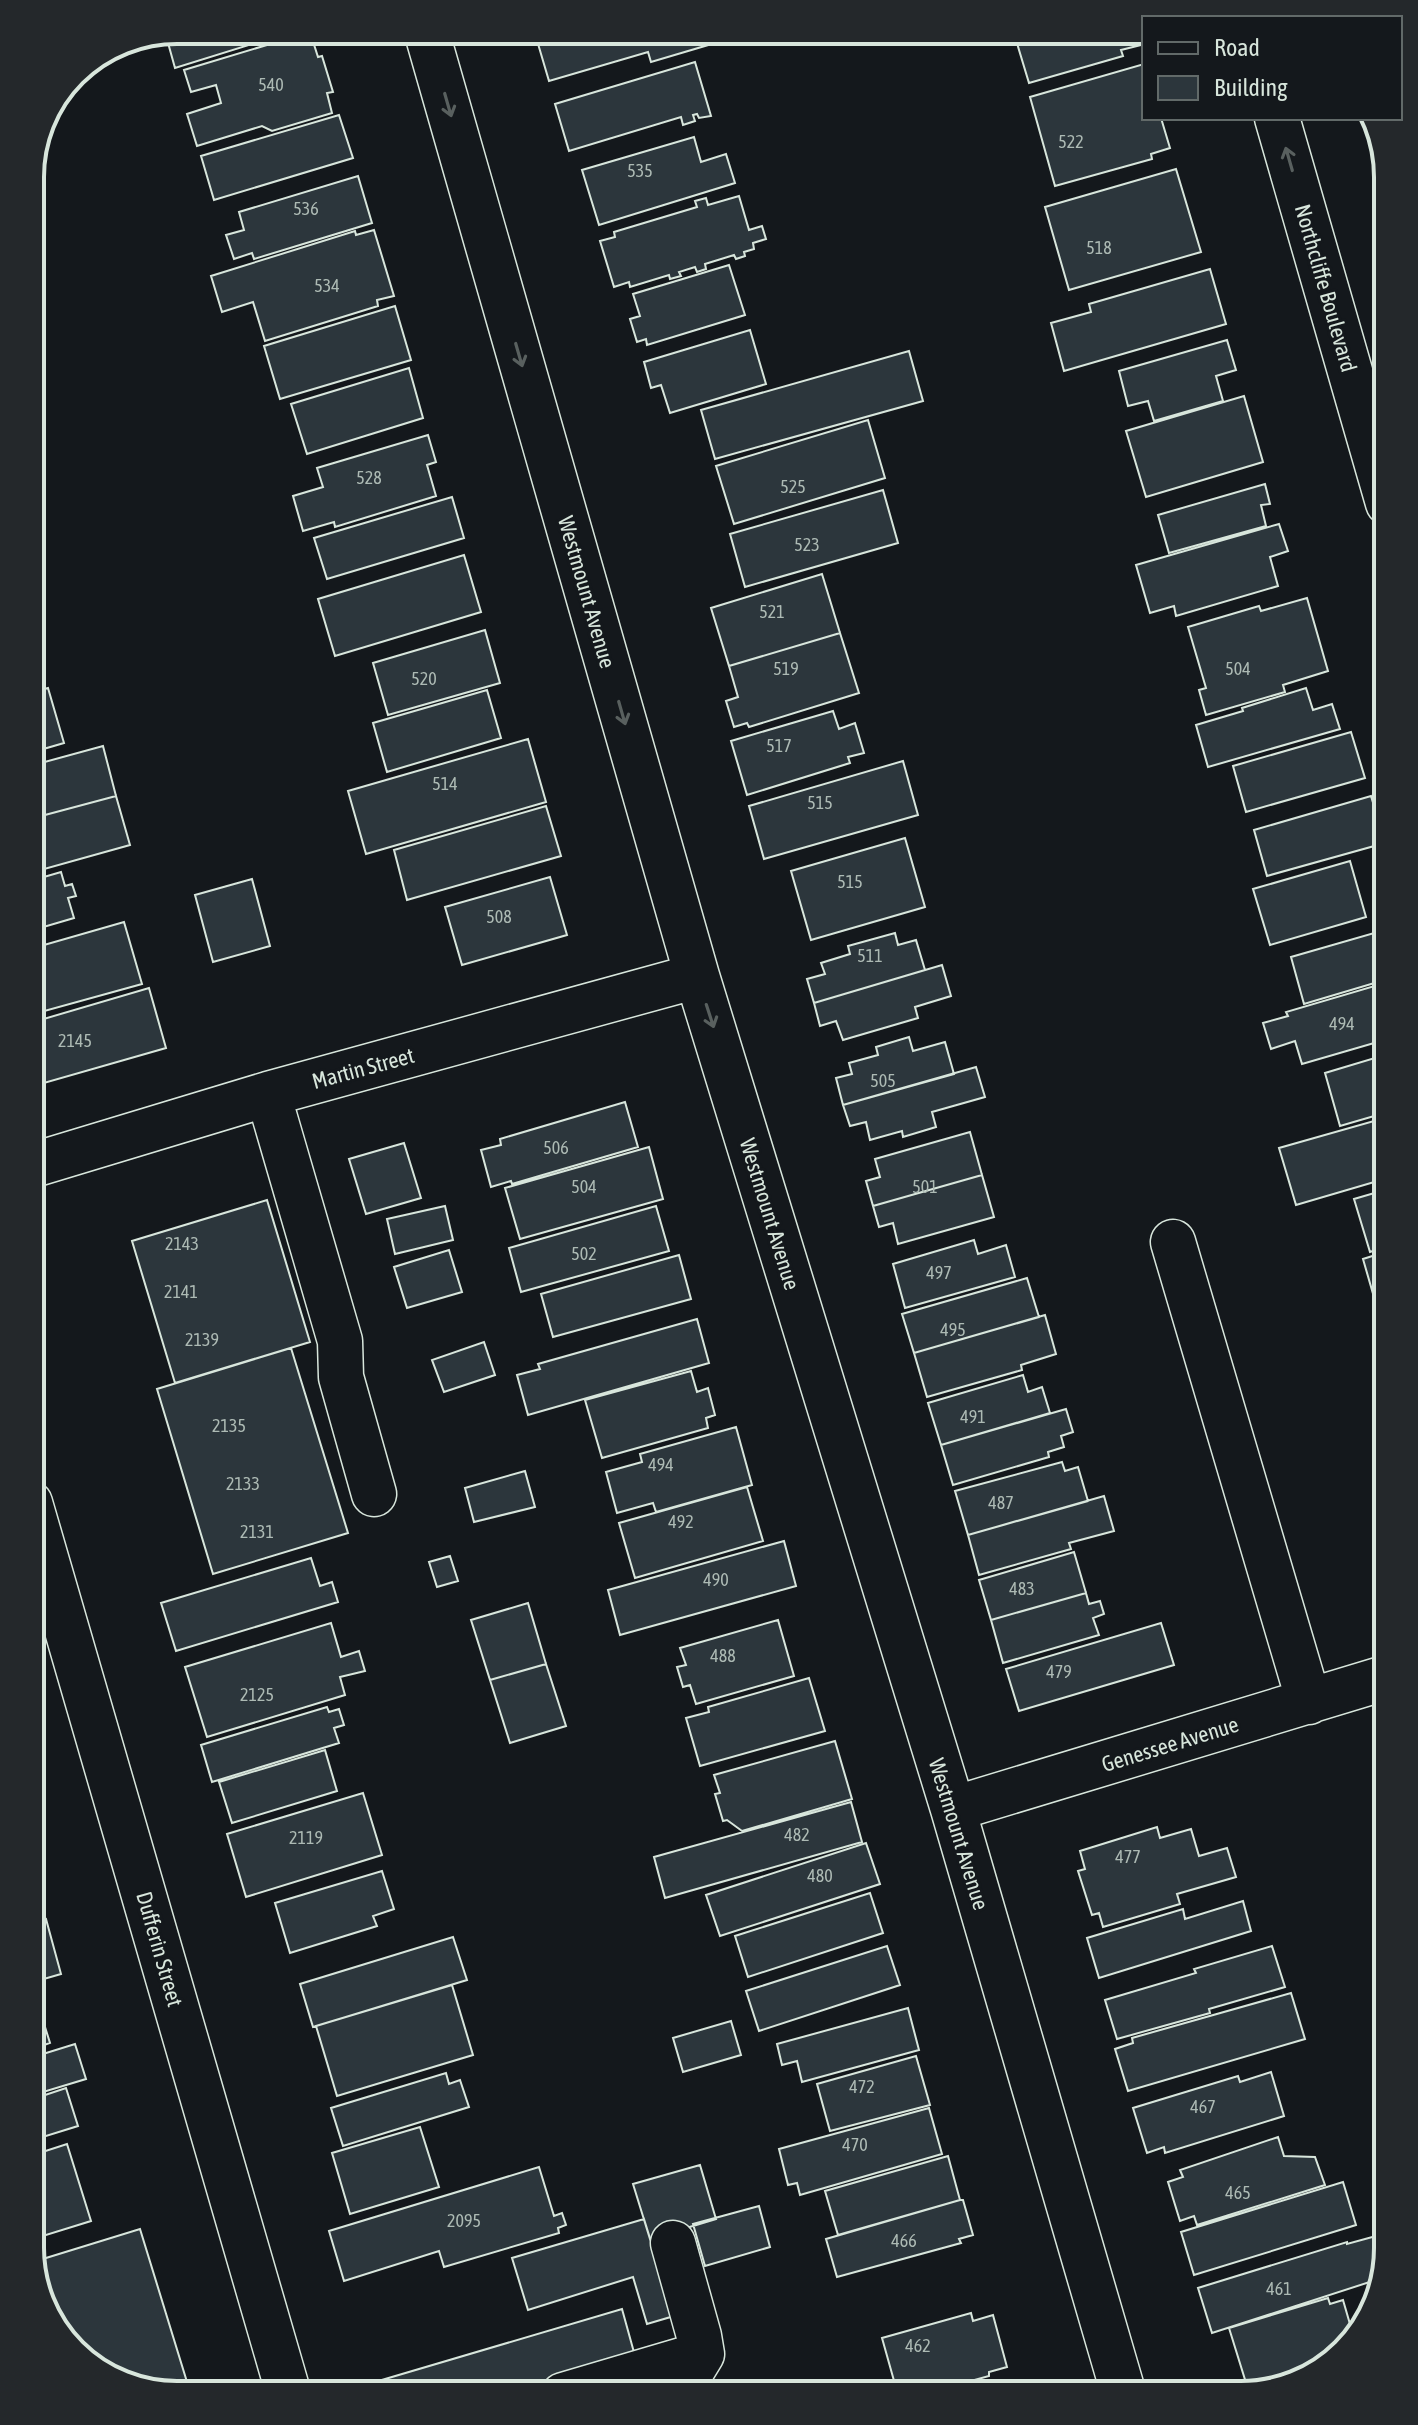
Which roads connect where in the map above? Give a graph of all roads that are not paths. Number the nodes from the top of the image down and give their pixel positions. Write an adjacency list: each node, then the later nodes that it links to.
1 (430, 44): 4 (street, Westmount Avenue, one-way to 4)
2 (1278, 120): 3 (street, Northcliffe Boulevard, one-way to 2)
3 (1374, 454)
4 (697, 976): 5 (street, Martin Street); 12 (street, Westmount Avenue, one-way to 12)
5 (268, 1094): 6 (street, Martin Street); 8 (street)
6 (44, 1162)
7 (1173, 1242): 11 (street)
8 (374, 1494)
9 (44, 1551): 15 (street, Dufferin Street)
10 (1374, 1681): 11 (street, Genessee Avenue)
11 (1309, 1702): 12 (street, Genessee Avenue)
12 (953, 1809): 18 (street, Westmount Avenue)
13 (673, 2243): 14 (street)
14 (702, 2354): 16 (street); 17 (street)
15 (285, 2381)
16 (610, 2381)
17 (686, 2381)
18 (1120, 2381)

